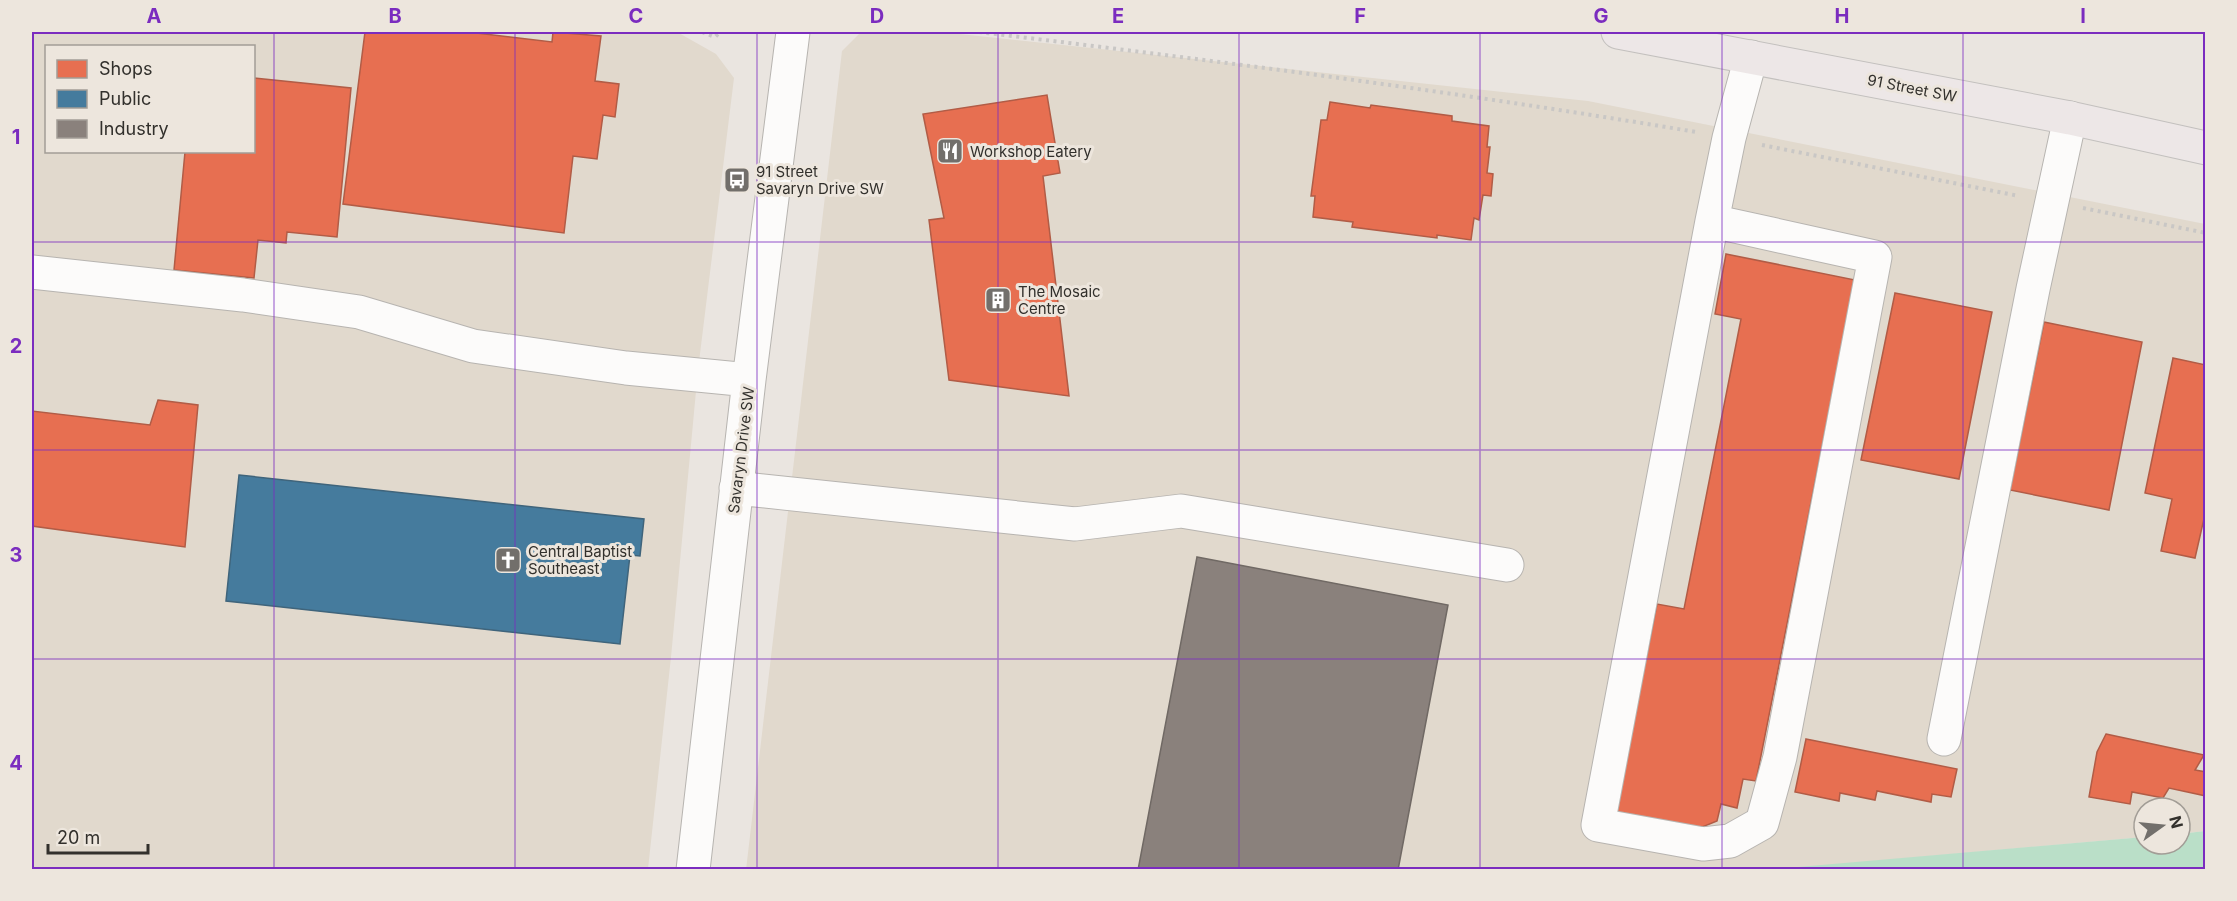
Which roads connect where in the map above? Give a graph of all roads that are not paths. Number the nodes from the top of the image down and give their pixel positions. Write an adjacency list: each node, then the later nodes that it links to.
1 (793, 32): 8 (street, Savaryn Drive SW)
2 (1618, 32): 3 (main road, 91 Street SW)
3 (1751, 57): 4 (main road, 91 Street SW); 6 (street)
4 (2070, 118): 5 (main road, 91 Street SW); 11 (street)
5 (2205, 148)
6 (1712, 221): 6 (street)
7 (32, 272): 8 (street)
8 (749, 380): 9 (street, Savaryn Drive SW)
9 (736, 488): 10 (street); 12 (street, Savaryn Drive SW)
10 (1507, 565)
11 (1944, 739)
12 (693, 870)

